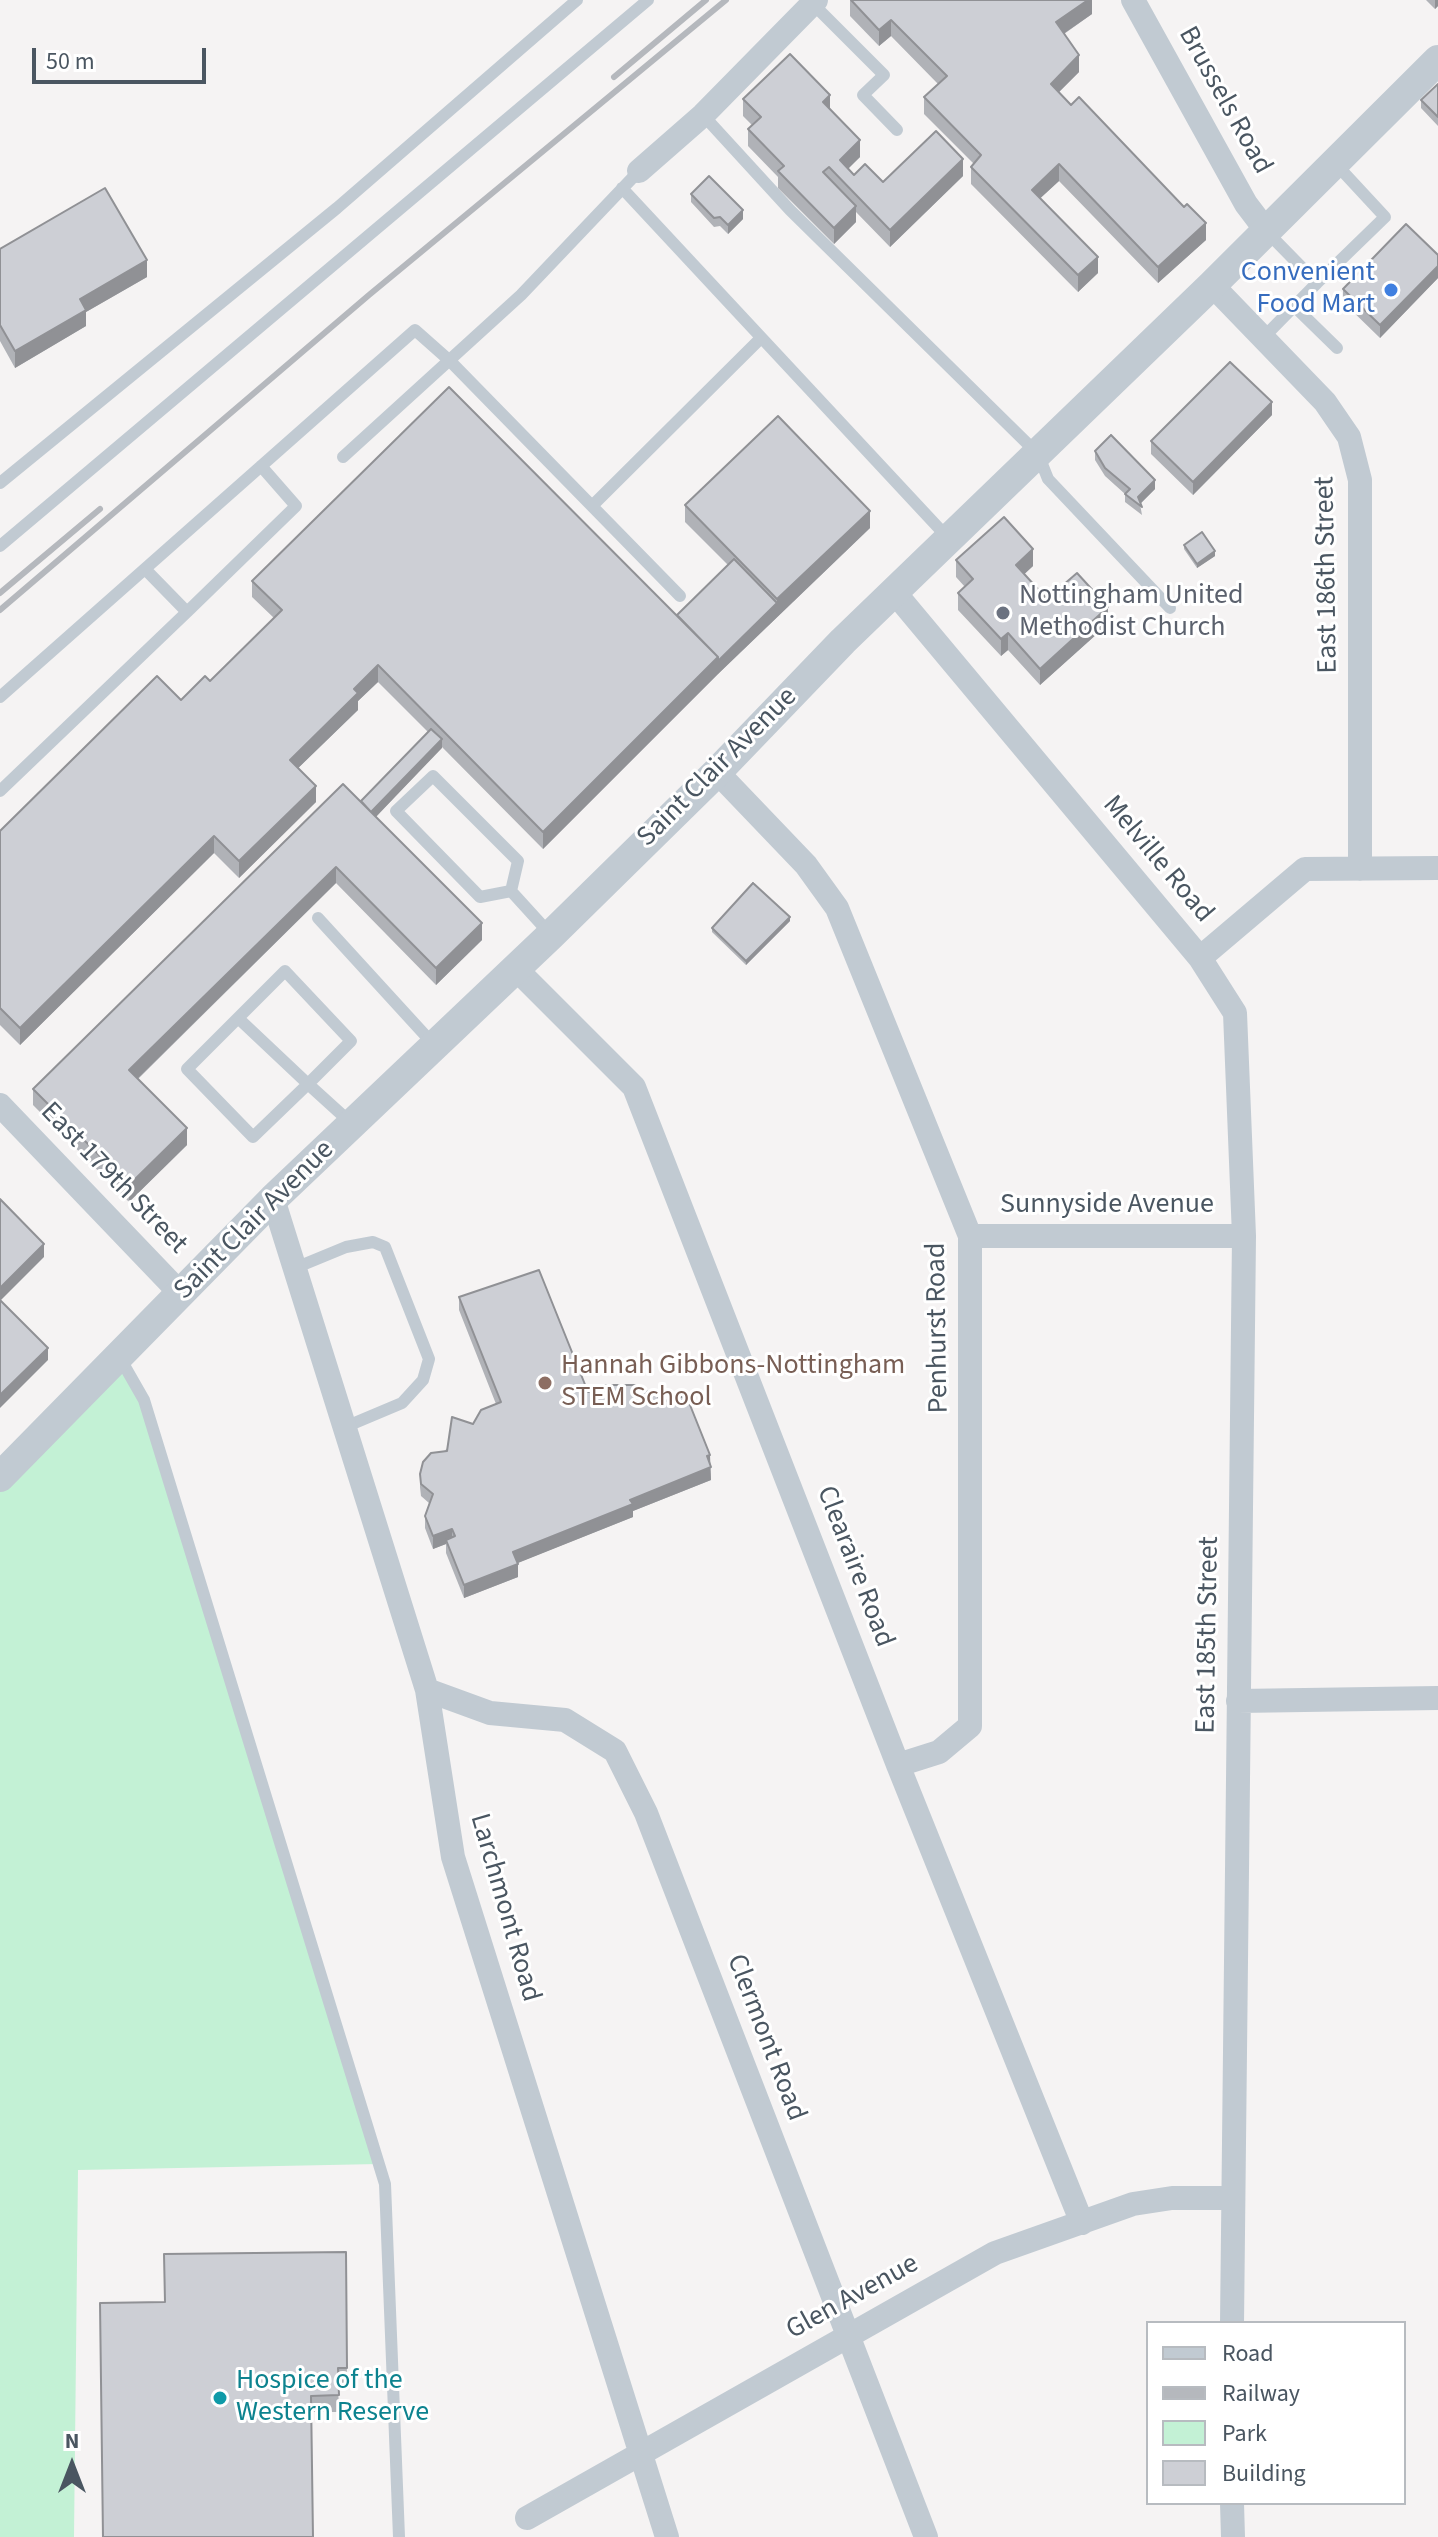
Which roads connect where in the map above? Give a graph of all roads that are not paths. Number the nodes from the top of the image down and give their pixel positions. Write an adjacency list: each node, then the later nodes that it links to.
1 (577, 0): 22 (lane)
2 (648, 0): 25 (lane)
3 (1133, 0): 11 (street, Brussels Road)
4 (814, 2): 6 (street); 7 (lane)
5 (1438, 60): 8 (street, Saint Clair Avenue)
6 (703, 115): 9 (street); 19 (lane)
7 (897, 130)
8 (1334, 162): 11 (street, Saint Clair Avenue); 12 (lane)
9 (639, 171): 10 (lane)
10 (622, 188): 16 (lane); 18 (lane)
11 (1265, 229): 12 (lane); 13 (street, Saint Clair Avenue)
12 (1317, 283): 14 (lane)
13 (1212, 285): 15 (street, East 186th Street); 19 (street, Saint Clair Avenue)
14 (1294, 306): 15 (lane); 17 (lane)
15 (1263, 338): 35 (street, East 186th Street)
16 (760, 339): 23 (lane); 24 (lane)
17 (1337, 348)
18 (450, 361): 20 (lane); 21 (lane); 23 (lane)
19 (1038, 454): 24 (street, Saint Clair Avenue); 29 (lane)
20 (343, 457)
21 (261, 466): 26 (lane); 30 (lane)
22 (0, 483)
23 (592, 506): 28 (lane)
24 (950, 540): 27 (street, Saint Clair Avenue)
25 (0, 546)
26 (145, 569): 30 (lane); 31 (lane)
27 (895, 593): 32 (street, Saint Clair Avenue); 39 (street, Melville Road)
28 (680, 596)
29 (1170, 608)
30 (187, 612): 33 (lane)
31 (0, 697)
32 (717, 772): 38 (street, Saint Clair Avenue); 47 (street, Penhurst Road)
33 (0, 791)
34 (1438, 868): 35 (street, Melville Road)
35 (1360, 869): 39 (street, Melville Road)
36 (511, 891): 36 (lane); 38 (lane)
37 (318, 918): 42 (lane)
38 (551, 935): 40 (street, Saint Clair Avenue)
39 (1200, 958): 48 (street, East 185th Street)
40 (516, 969): 42 (street, Saint Clair Avenue); 57 (street, Clearaire Road)
41 (238, 1018): 43 (lane); 43 (lane); 43 (lane)
42 (435, 1046): 45 (street, Saint Clair Avenue)
43 (308, 1084): 45 (lane)
44 (0, 1105): 50 (street, East 179th Street)
45 (351, 1124): 46 (street, Saint Clair Avenue)
46 (273, 1199): 49 (street, Larchmont Road); 50 (street, Saint Clair Avenue)
47 (970, 1236): 48 (street, Sunnyside Avenue); 57 (street, Penhurst Road)
48 (1244, 1236): 56 (street, East 185th Street)
49 (295, 1268): 52 (street, Larchmont Road); 52 (lane)
50 (182, 1295): 51 (street, Saint Clair Avenue)
51 (120, 1358): 53 (street, Saint Clair Avenue); 65 (lane)
52 (345, 1427): 54 (street, Larchmont Road)
53 (0, 1477)
54 (427, 1690): 61 (street, Clermont Road); 62 (street, Larchmont Road)
55 (1438, 1698): 56 (street)
56 (1238, 1701): 58 (street, East 185th Street)
57 (898, 1765): 59 (street, Clearaire Road)
58 (1232, 2198): 59 (street, Glen Avenue); 60 (street, East 185th Street)
59 (1082, 2223): 61 (street, Glen Avenue)
60 (1232, 2321)
61 (846, 2335): 62 (street, Glen Avenue); 67 (street, Clermont Road)
62 (640, 2453): 64 (street, Glen Avenue); 66 (street, Larchmont Road)
63 (1232, 2505): 68 (street)
64 (527, 2518)
65 (399, 2537)
66 (667, 2537)
67 (926, 2537)
68 (1233, 2537)

